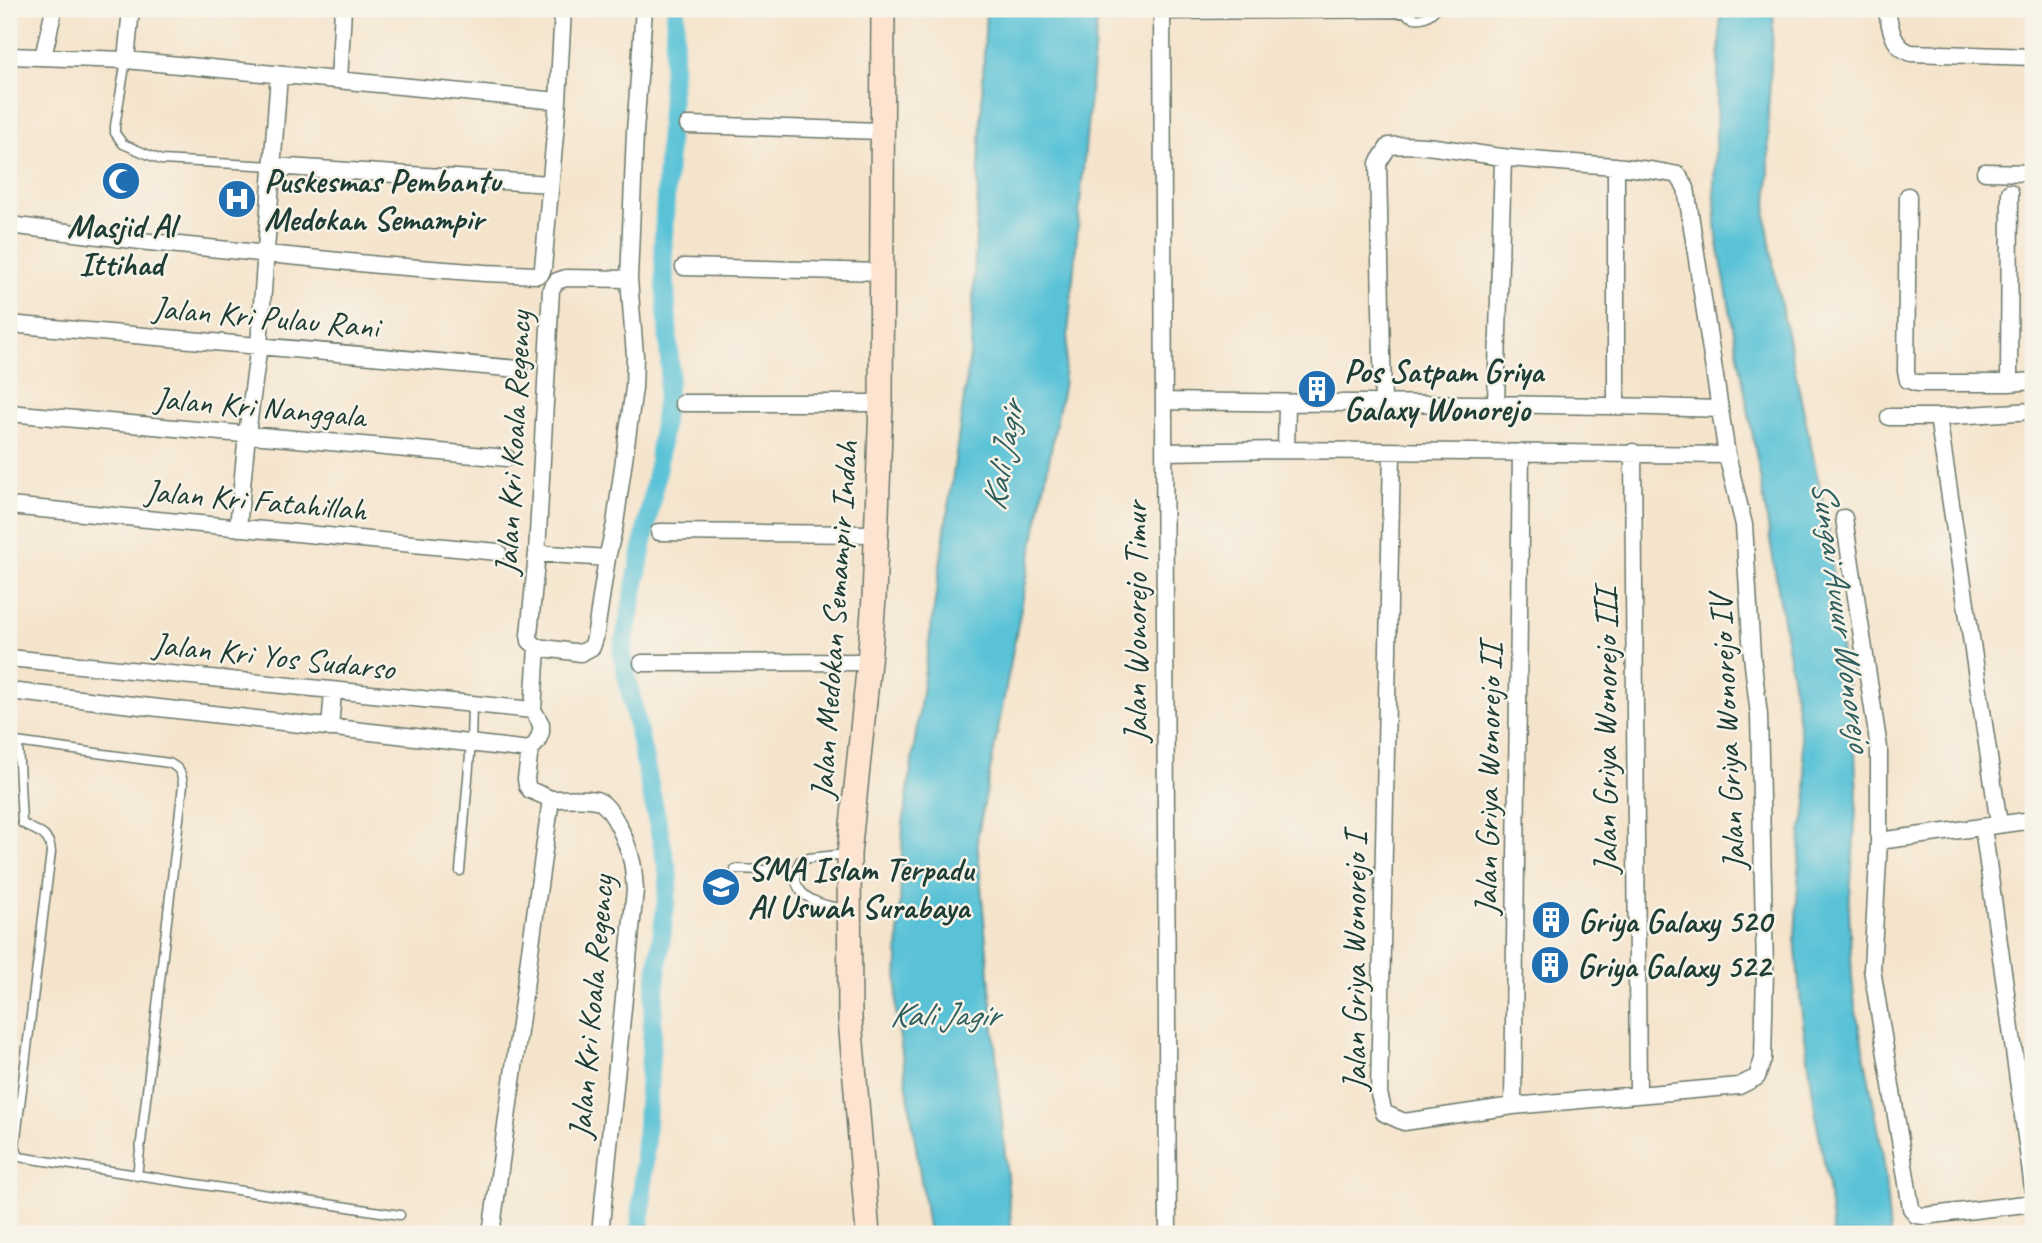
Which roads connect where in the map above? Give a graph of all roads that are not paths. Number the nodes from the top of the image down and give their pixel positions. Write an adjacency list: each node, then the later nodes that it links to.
1 (54, 9): 12 (street)
2 (131, 9): 14 (street)
3 (343, 9): 16 (street)
4 (563, 9): 17 (street)
5 (644, 9): 32 (street)
6 (883, 9): 19 (street, Jalan Medokan Semampir Indah)
7 (1436, 9): 9 (lane)
8 (1886, 9): 13 (street)
9 (1401, 11): 10 (lane)
10 (1162, 12): 38 (street, Jalan Wonorejo Timur)
11 (9, 56): 12 (street)
12 (43, 57): 14 (street)
13 (2033, 57)
14 (126, 60): 15 (street); 21 (lane)
15 (279, 75): 16 (street); 21 (street)
16 (339, 80): 17 (street)
17 (558, 101): 25 (street)
18 (688, 125): 19 (street)
19 (882, 131): 31 (street, Jalan Medokan Semampir Indah)
20 (1503, 158): 22 (street); 42 (street); 43 (street)
21 (273, 166): 25 (street); 29 (street)
22 (1616, 166): 44 (street); 45 (street, Jalan Griya Wonorejo IV)
23 (1985, 172): 24 (street)
24 (2033, 173)
25 (550, 184): 29 (street)
26 (2010, 192): 37 (street)
27 (1908, 196): 37 (street)
28 (9, 225): 29 (street)
29 (267, 252): 34 (street)
30 (684, 267): 31 (street)
31 (882, 272): 40 (street, Jalan Medokan Semampir Indah)
32 (629, 279): 64 (street, Jalan Kri Koala Regency); 65 (street)
33 (9, 324): 34 (street, Jalan Kri Pulau Rani)
34 (259, 345): 35 (street, Jalan Kri Pulau Rani); 50 (street)
35 (519, 369)
36 (2033, 381): 37 (street)
37 (2008, 383)
38 (1164, 401): 41 (street); 52 (street, Jalan Wonorejo Timur)
39 (683, 403): 40 (street)
40 (881, 403): 62 (street, Jalan Medokan Semampir Indah)
41 (1287, 403): 43 (street); 51 (street)
42 (1496, 403): 43 (street); 44 (street)
43 (1384, 404)
44 (1616, 405): 45 (street)
45 (1719, 409): 56 (street, Jalan Griya Wonorejo IV)
46 (2033, 411): 49 (street)
47 (9, 413): 50 (street, Jalan Kri Nanggala)
48 (1889, 417): 49 (street)
49 (1938, 417): 81 (street)
50 (247, 434): 57 (street, Jalan Kri Nanggala); 60 (street)
51 (1286, 450): 52 (street); 53 (street)
52 (1164, 452): 98 (street, Jalan Wonorejo Timur)
53 (1392, 452): 54 (street); 90 (street, Jalan Griya Wonorejo I)
54 (1521, 452): 55 (street); 90 (street, Jalan Griya Wonorejo II)
55 (1633, 452): 56 (street); 89 (street, Jalan Griya Wonorejo III)
56 (1727, 454): 88 (street, Jalan Griya Wonorejo IV)
57 (507, 458)
58 (9, 506): 60 (street, Jalan Kri Fatahillah)
59 (1844, 518): 82 (street)
60 (238, 528): 63 (street, Jalan Kri Fatahillah)
61 (659, 532): 62 (street)
62 (876, 534): 68 (street, Jalan Medokan Semampir Indah)
63 (498, 552)
64 (537, 553): 65 (street); 66 (street, Jalan Kri Koala Regency)
65 (607, 558): 66 (street)
66 (534, 644): 73 (street, Jalan Kri Koala Regency)
67 (9, 658): 71 (street, Jalan Kri Yos Sudarso)
68 (869, 662): 69 (street); 83 (street, Jalan Medokan Semampir Indah)
69 (642, 663)
70 (9, 691): 74 (street, Jalan Kri Yos Sudarso)
71 (333, 691): 72 (street, Jalan Kri Yos Sudarso); 74 (street)
72 (472, 704): 73 (street, Jalan Kri Yos Sudarso); 77 (lane)
73 (533, 710): 78 (street, Jalan Kri Koala Regency)
74 (330, 728): 77 (street, Jalan Kri Yos Sudarso)
75 (9, 741): 76 (lane)
76 (18, 743): 91 (lane); 91 (lane)
77 (471, 743): 78 (street, Jalan Kri Yos Sudarso); 85 (lane)
78 (530, 750): 79 (street, Jalan Kri Koala Regency)
79 (551, 799): 95 (street, Jalan Kri Koala Regency); 96 (street, Jalan Kri Koala Regency)
80 (2033, 820): 81 (street)
81 (1991, 825): 82 (street); 92 (street)
82 (1879, 841): 93 (street)
83 (849, 854): 86 (lane); 87 (street, Jalan Medokan Semampir Indah)
84 (735, 869): 86 (lane)
85 (460, 871)
86 (795, 871): 87 (lane)
87 (849, 909): 97 (street, Jalan Medokan Semampir Indah)
88 (1739, 1086): 89 (street, Jalan Griya Wonorejo I)
89 (1637, 1094): 90 (street, Jalan Griya Wonorejo I)
90 (1513, 1106)
91 (136, 1176): 94 (lane)
92 (2033, 1188)
93 (2033, 1203)
94 (400, 1215)
95 (491, 1234)
96 (600, 1234)
97 (868, 1234)
98 (1168, 1234)

